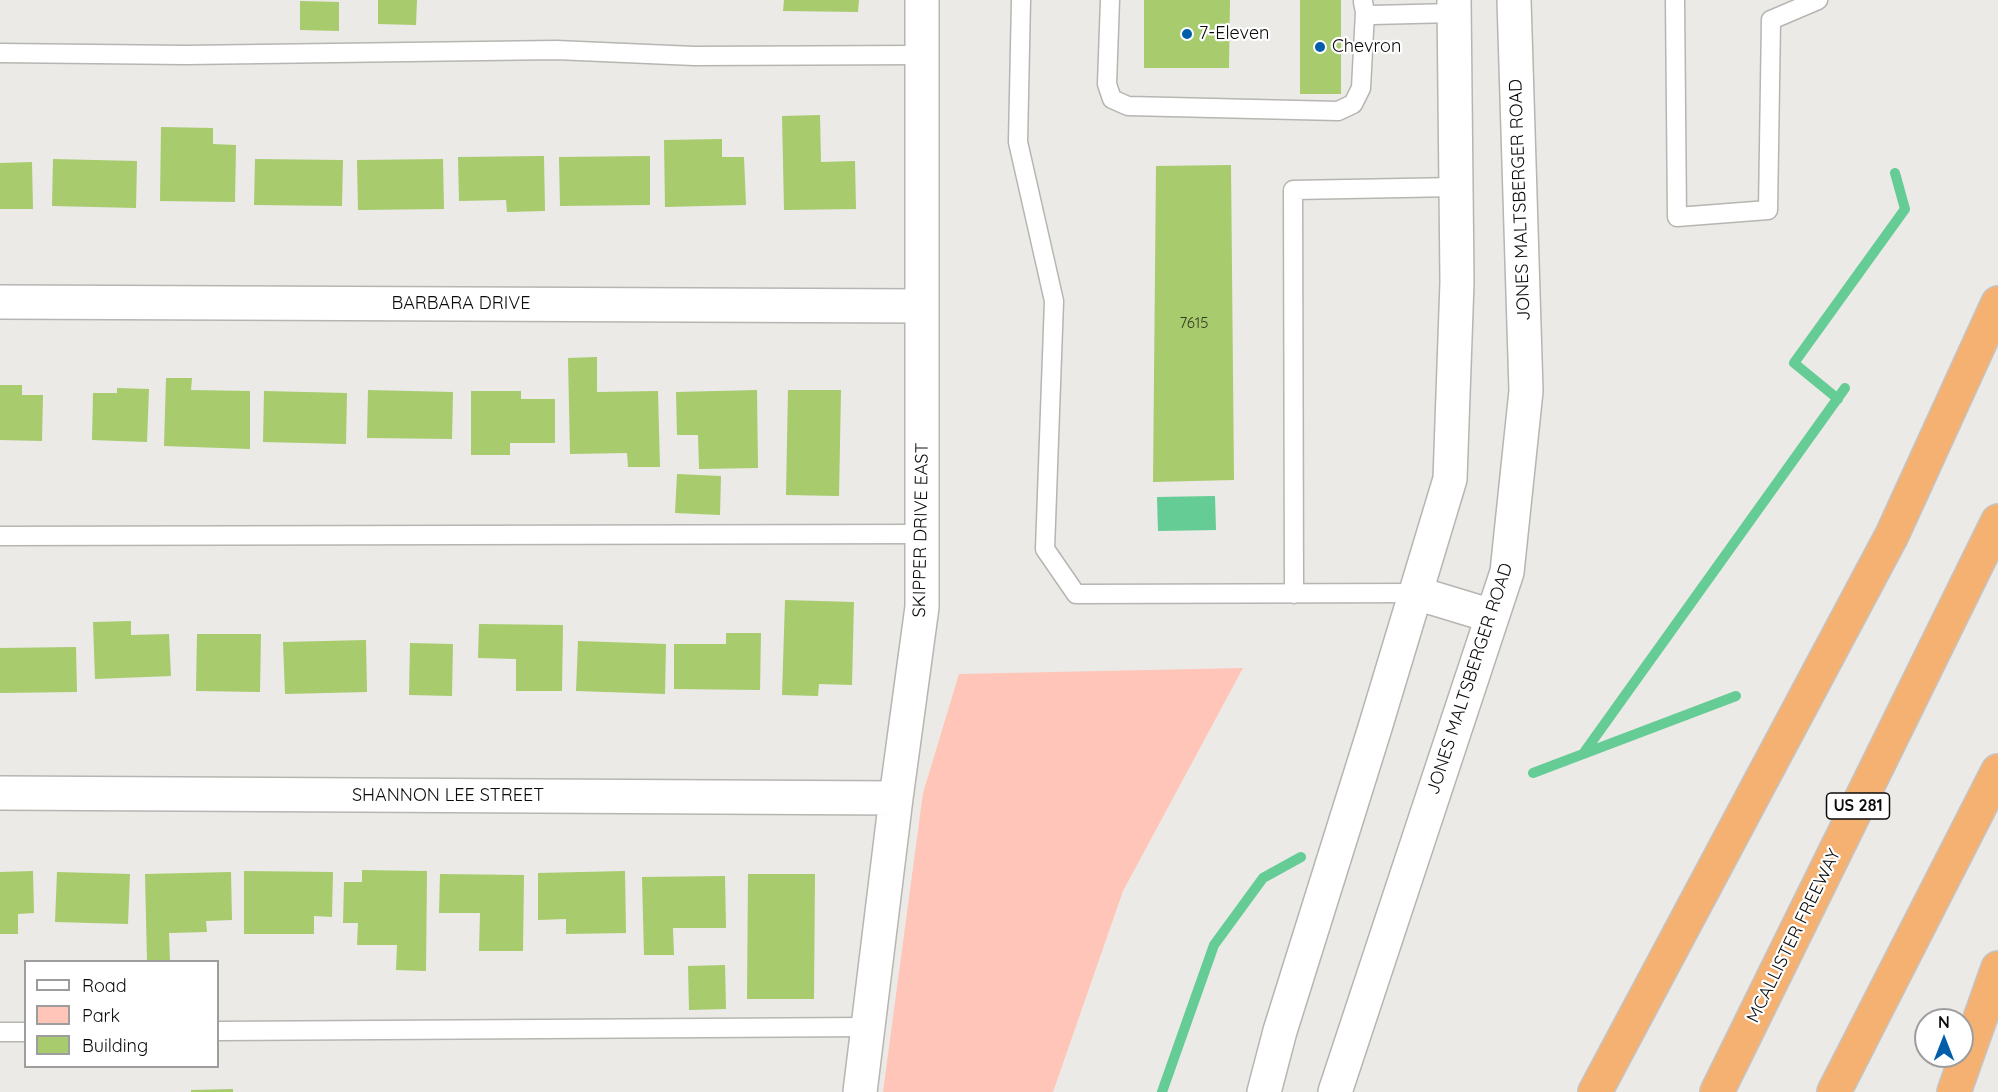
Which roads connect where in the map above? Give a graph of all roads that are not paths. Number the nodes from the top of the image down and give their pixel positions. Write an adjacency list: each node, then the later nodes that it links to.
1 (922, 0): 10 (street, SKIPPER DRIVE EAST)
2 (1021, 0): 19 (lane)
3 (1110, 0): 7 (lane)
4 (1514, 0): 20 (street, JONES MALTSBERGER ROAD)
5 (1675, 0): 6 (lane)
6 (1818, 0)
7 (1364, 6): 8 (lane)
8 (1454, 7): 11 (street)
9 (0, 53): 10 (lane)
10 (922, 55): 14 (street, SKIPPER DRIVE EAST)
11 (1456, 187): 18 (street); 19 (lane)
12 (0, 302): 14 (street, BARBARA DRIVE)
13 (1998, 303): 32 (highway)
14 (922, 306): 16 (street, SKIPPER DRIVE EAST)
15 (1998, 521): 33 (highway, MCALLISTER FREEWAY / US 281)
16 (922, 534): 17 (lane); 23 (street, SKIPPER DRIVE EAST)
17 (0, 536)
18 (1416, 593): 19 (lane); 20 (street); 30 (street)
19 (1294, 594)
20 (1492, 616): 31 (street, JONES MALTSBERGER ROAD)
21 (1998, 771): 34 (highway)
22 (0, 793): 23 (street, SHANNON LEE STREET)
23 (896, 798): 25 (street, SKIPPER DRIVE EAST)
24 (1998, 968): 35 (highway)
25 (868, 1028): 26 (lane); 29 (street, SKIPPER DRIVE EAST)
26 (219, 1031)
27 (0, 1032): 28 (lane)
28 (24, 1032)
29 (860, 1092)
30 (1264, 1092)
31 (1335, 1092)
32 (1595, 1092)
33 (1717, 1092)
34 (1834, 1092)
35 (1954, 1092)

